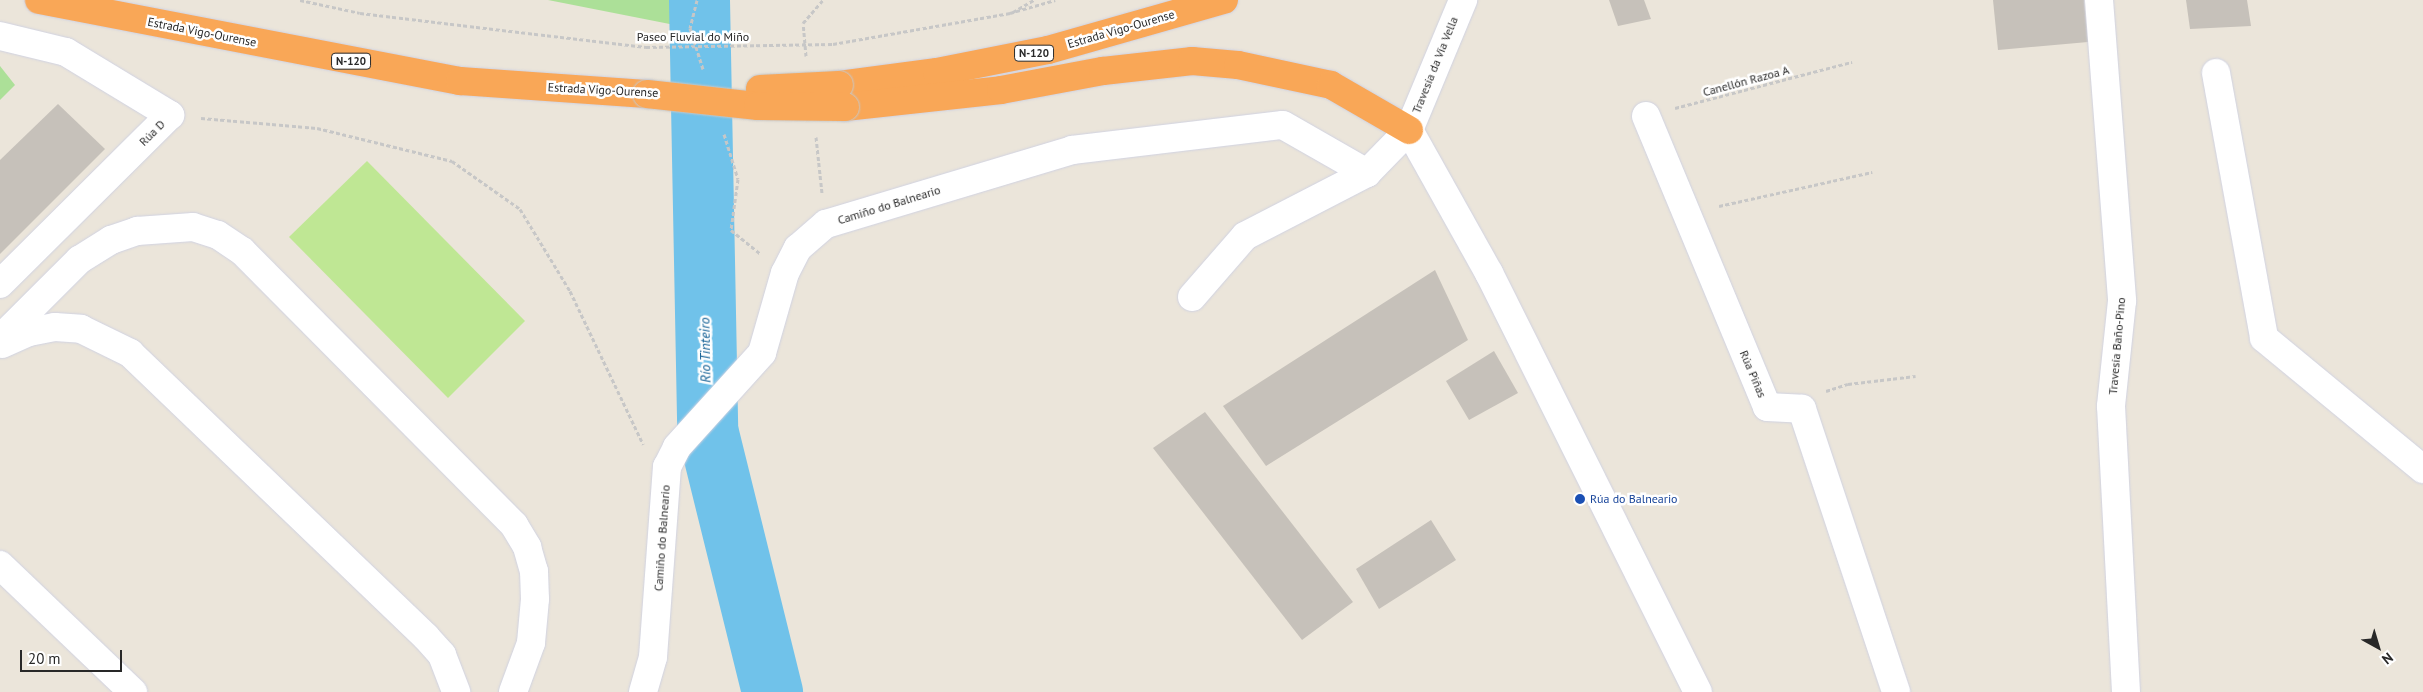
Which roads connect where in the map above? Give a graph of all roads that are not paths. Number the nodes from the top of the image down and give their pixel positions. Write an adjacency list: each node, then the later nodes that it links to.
1 (25, 0): 5 (highway, N-120)
2 (1224, 0): 8 (highway, Estrada Vigo-Ourense / N-120)
3 (1462, 0): 10 (street, Travesía da Vía Vella)
4 (2099, 0): 24 (street, Travesía Baño-Pino)
5 (49, 2): 8 (highway, Estrada Vigo-Ourense / N-120, bridge)
6 (0, 36): 12 (street, Rúa D)
7 (2216, 73): 16 (street)
8 (842, 96): 10 (highway)
9 (1646, 116): 23 (street, Rúa Piñas)
10 (1409, 130): 11 (street); 22 (street)
11 (1367, 173): 13 (street); 21 (street, Camiño do Balneario)
12 (0, 284)
13 (1192, 297)
14 (0, 339): 20 (street)
15 (0, 346): 19 (street)
16 (2423, 469)
17 (0, 565): 18 (street)
18 (133, 692)
19 (456, 692)
20 (513, 692)
21 (643, 692)
22 (1698, 692)
23 (1896, 692)
24 (2126, 692)

